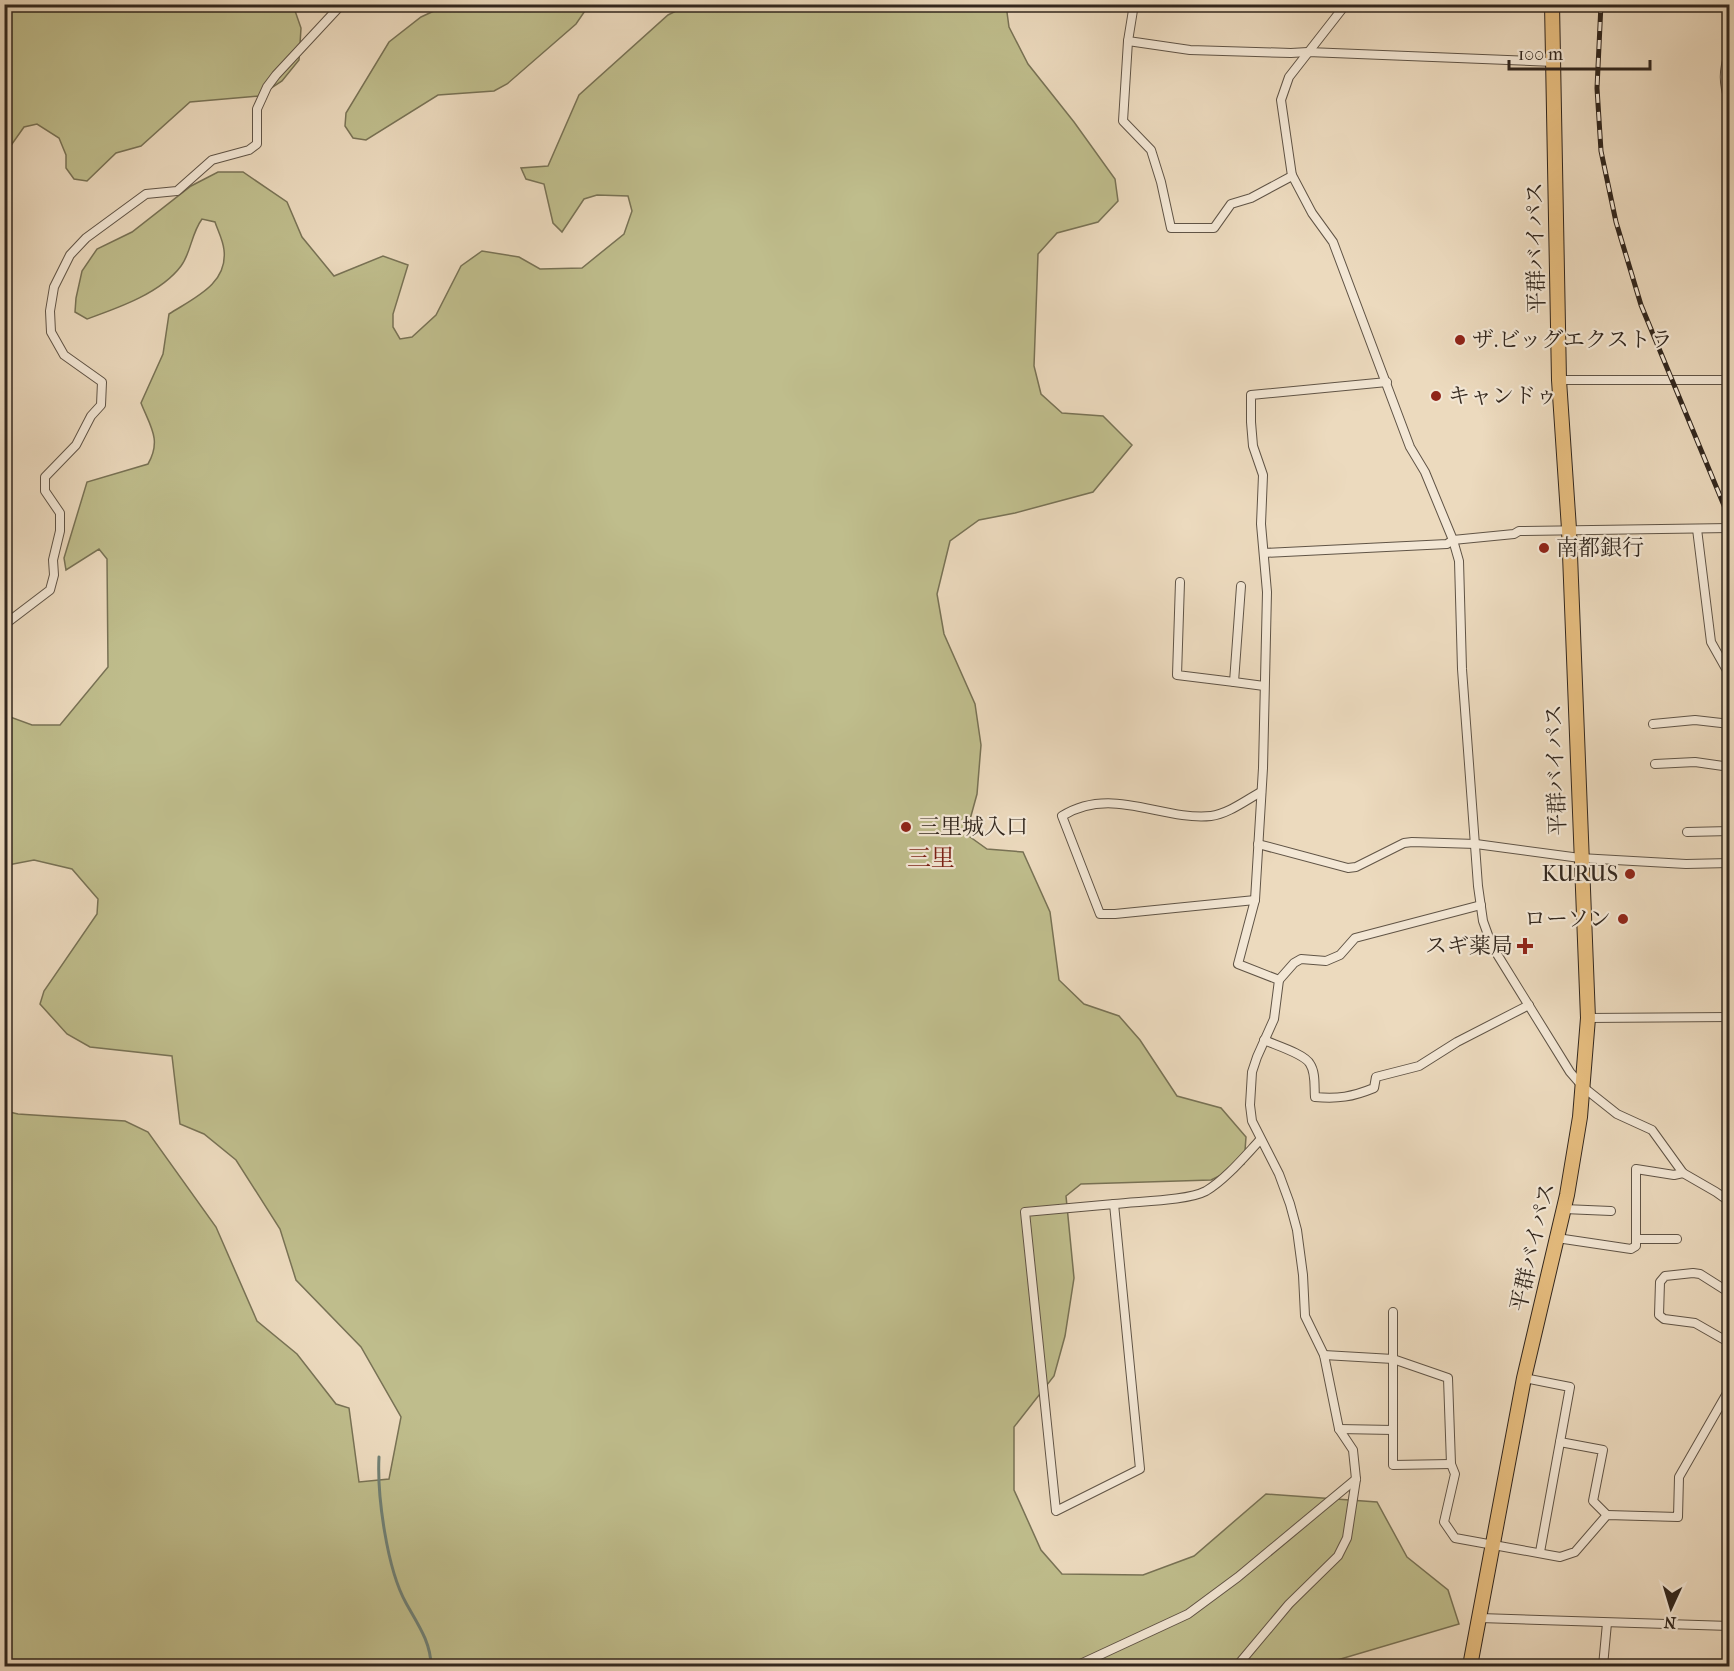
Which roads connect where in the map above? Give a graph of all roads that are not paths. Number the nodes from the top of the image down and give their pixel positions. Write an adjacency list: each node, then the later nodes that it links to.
1 (342, 4): 21 (street)
2 (1134, 4): 5 (street)
3 (1346, 4): 7 (street)
4 (1552, 4): 8 (highway, 平群バイパス)
5 (1128, 41): 7 (street); 10 (street)
6 (1730, 49): 9 (street)
7 (1308, 52): 8 (street); 10 (street)
8 (1554, 62): 11 (highway, 平群バイパス)
9 (1730, 105)
10 (1292, 175): 13 (street)
11 (1559, 380): 12 (street); 15 (highway, 平群バイパス)
12 (1730, 380)
13 (1387, 382): 17 (street); 18 (street)
14 (1730, 528): 16 (street)
15 (1569, 529): 16 (street); 17 (street); 34 (highway, 平群バイパス)
16 (1697, 529): 22 (street)
17 (1453, 540): 18 (street); 33 (street)
18 (1264, 553): 24 (street)
19 (1180, 582): 23 (street)
20 (1240, 586): 23 (street)
21 (4, 625)
22 (1729, 674)
23 (1234, 682): 24 (street)
24 (1264, 686): 29 (street)
25 (1653, 724): 26 (street)
26 (1730, 724)
27 (1655, 764): 28 (street)
28 (1730, 767)
29 (1261, 792): 32 (street); 36 (street)
30 (1730, 831): 31 (street)
31 (1688, 832)
32 (1258, 844): 33 (street); 36 (street)
33 (1476, 844): 34 (street); 37 (street)
34 (1580, 858): 35 (street); 41 (highway, 平群バイパス)
35 (1730, 862)
36 (1255, 900): 38 (street)
37 (1481, 905): 38 (street); 39 (street)
38 (1279, 980): 42 (street)
39 (1529, 1005): 42 (street); 43 (street)
40 (1730, 1017): 41 (street)
41 (1588, 1018): 43 (highway, 平群バイパス)
42 (1264, 1040): 44 (street)
43 (1583, 1087): 45 (street); 48 (highway, 平群バイパス)
44 (1260, 1140): 47 (street); 56 (street)
45 (1683, 1173): 46 (street); 51 (street)
46 (1730, 1202)
47 (1114, 1204): 47 (street)
48 (1564, 1209): 49 (street); 50 (highway, 平群バイパス)
49 (1611, 1211)
50 (1557, 1238): 51 (street); 58 (highway, 平群バイパス)
51 (1636, 1239): 52 (street)
52 (1677, 1239)
53 (1730, 1293): 55 (street)
54 (1394, 1312): 57 (street)
55 (1730, 1342)
56 (1324, 1355): 57 (street); 60 (street)
57 (1393, 1359): 61 (street); 63 (street)
58 (1524, 1378): 62 (street); 66 (highway, 平群バイパス)
59 (1730, 1388): 65 (street)
60 (1339, 1429): 61 (street); 64 (street)
61 (1393, 1430): 63 (street)
62 (1560, 1442): 65 (street); 67 (street)
63 (1451, 1464): 66 (street)
64 (1356, 1479): 71 (street); 72 (street)
65 (1607, 1515): 67 (street)
66 (1493, 1544): 67 (street); 68 (highway, 平群バイパス)
67 (1540, 1552)
68 (1480, 1618): 69 (street); 73 (highway, 平群バイパス)
69 (1607, 1623): 70 (street); 74 (street)
70 (1730, 1626)
71 (1076, 1666)
72 (1237, 1666)
73 (1470, 1666)
74 (1603, 1666)

